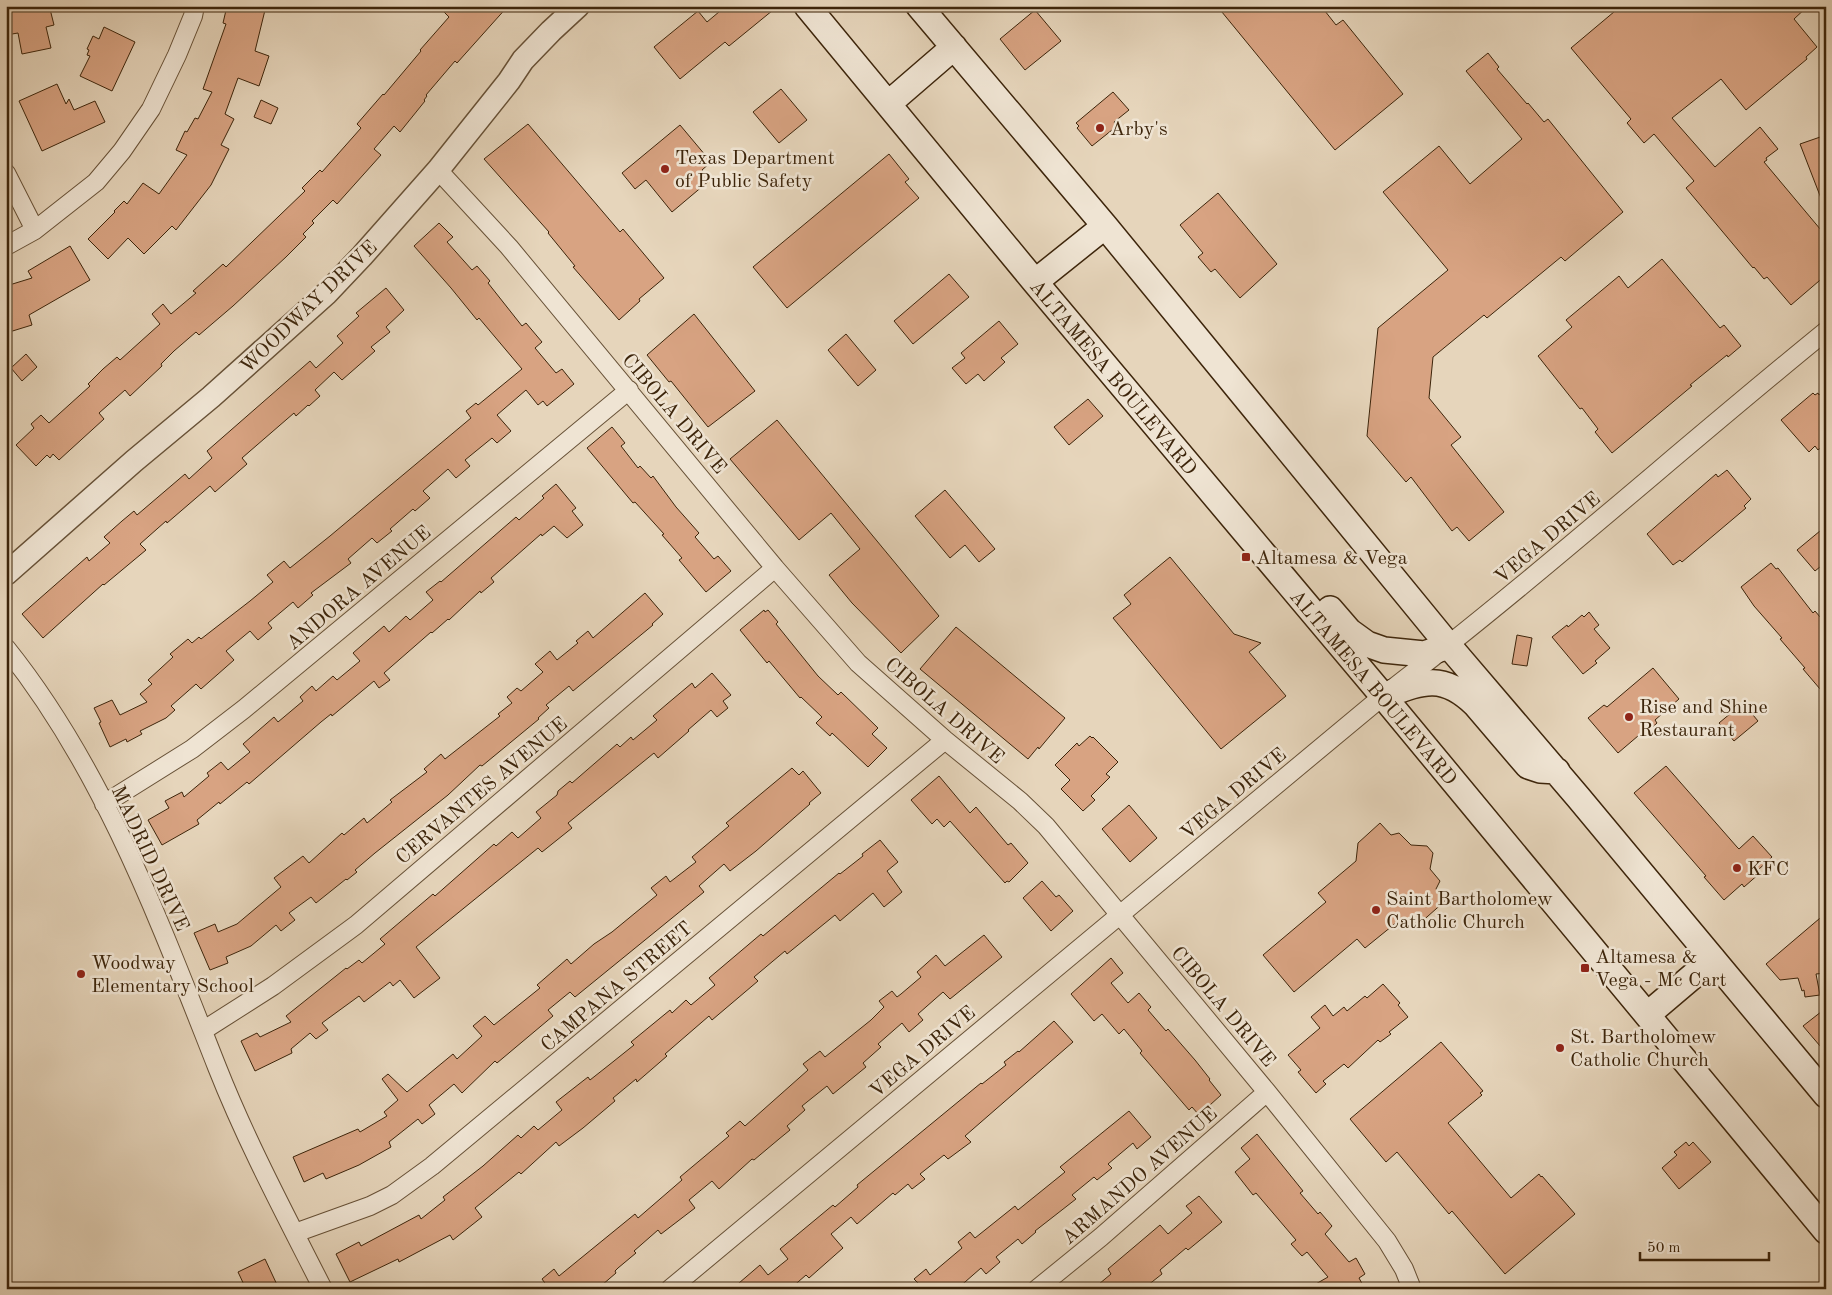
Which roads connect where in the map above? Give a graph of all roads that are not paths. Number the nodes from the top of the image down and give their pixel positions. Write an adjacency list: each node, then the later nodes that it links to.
1 (195, 6): 10 (street)
2 (578, 6): 7 (street, WOODWAY DRIVE)
3 (807, 6): 6 (main road, ALTAMESA BOULEVARD)
4 (919, 6): 5 (main road)
5 (954, 47): 6 (main road); 9 (main road)
6 (888, 104): 12 (main road, ALTAMESA BOULEVARD)
7 (438, 170): 14 (street, CIBOLA DRIVE); 17 (street, WOODWAY DRIVE)
8 (6, 173): 10 (street)
9 (1105, 226): 12 (main road); 18 (main road)
10 (35, 230): 11 (street)
11 (6, 246)
12 (1035, 282): 15 (main road, ALTAMESA BOULEVARD)
13 (1826, 331): 18 (street, VEGA DRIVE)
14 (628, 390): 16 (street, CIBOLA DRIVE); 23 (street, ANDORA AVENUE)
15 (1262, 552): 18 (main road); 20 (main road, ALTAMESA BOULEVARD)
16 (776, 568): 21 (street, CIBOLA DRIVE); 27 (street, CERVANTES AVENUE)
17 (6, 574)
18 (1449, 646): 20 (street, VEGA DRIVE); 22 (main road)
19 (6, 648): 23 (street, MADRID DRIVE)
20 (1383, 696): 22 (main road); 24 (street, VEGA DRIVE); 26 (main road, ALTAMESA BOULEVARD)
21 (945, 740): 24 (street, CIBOLA DRIVE); 31 (street, CAMPANA STREET)
22 (1557, 772): 25 (main road)
23 (104, 804): 27 (street, MADRID DRIVE)
24 (1120, 914): 28 (street, CIBOLA DRIVE); 33 (street, VEGA DRIVE)
25 (1713, 959): 26 (main road); 29 (main road)
26 (1647, 1016): 30 (main road, ALTAMESA BOULEVARD)
27 (204, 1030): 31 (street, MADRID DRIVE)
28 (1267, 1092): 34 (street, ARMANDO AVENUE); 35 (street, CIBOLA DRIVE)
29 (1826, 1095)
30 (1826, 1231)
31 (295, 1233): 32 (street, MADRID DRIVE)
32 (323, 1289)
33 (670, 1289)
34 (1037, 1289)
35 (1412, 1289)

